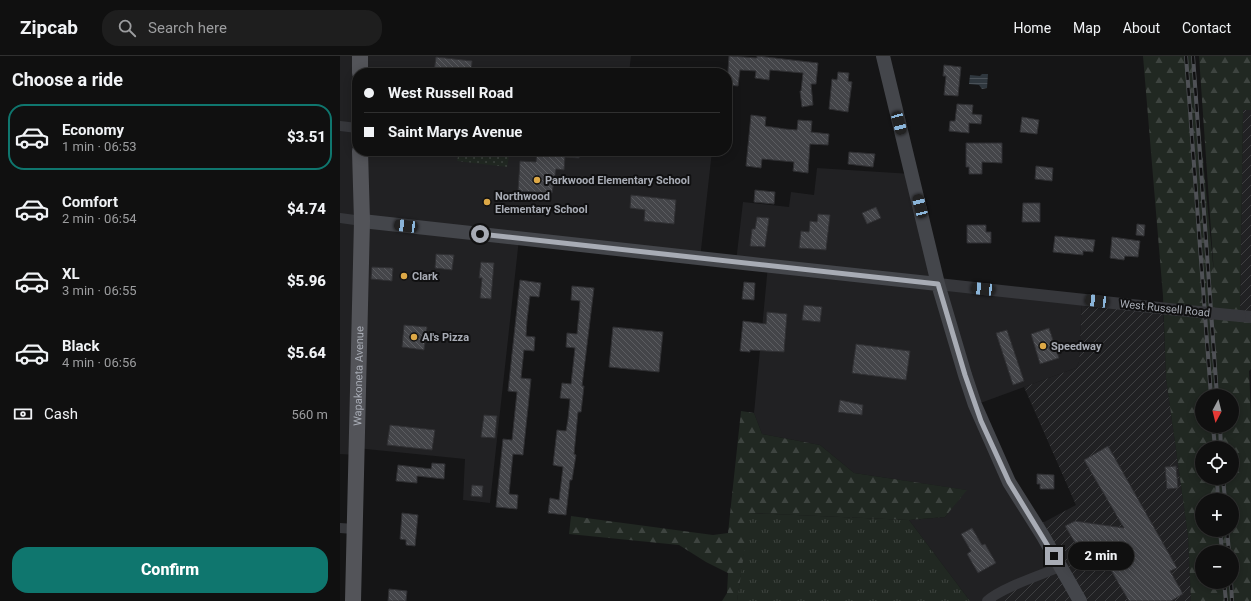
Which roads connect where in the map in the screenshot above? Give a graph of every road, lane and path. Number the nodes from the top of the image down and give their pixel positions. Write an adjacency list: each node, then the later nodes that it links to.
1 (360, 56): 3 (main road)
2 (882, 56): 9 (main road)
3 (360, 68)
4 (340, 126): 5 (street)
5 (352, 127)
6 (360, 156): 8 (main road, Wapakoneta Avenue)
7 (340, 218): 8 (street, West Russell Road)
8 (362, 221): 9 (main road, West Russell Road); 11 (main road, Wapakoneta Avenue)
9 (938, 284): 10 (street, West Russell Road, bridge); 12 (main road)
10 (1246, 316)
11 (347, 528): 13 (main road, Wapakoneta Avenue)
12 (1060, 567): 14 (street); 15 (main road)
13 (353, 601)
14 (987, 601)
15 (1080, 601)

